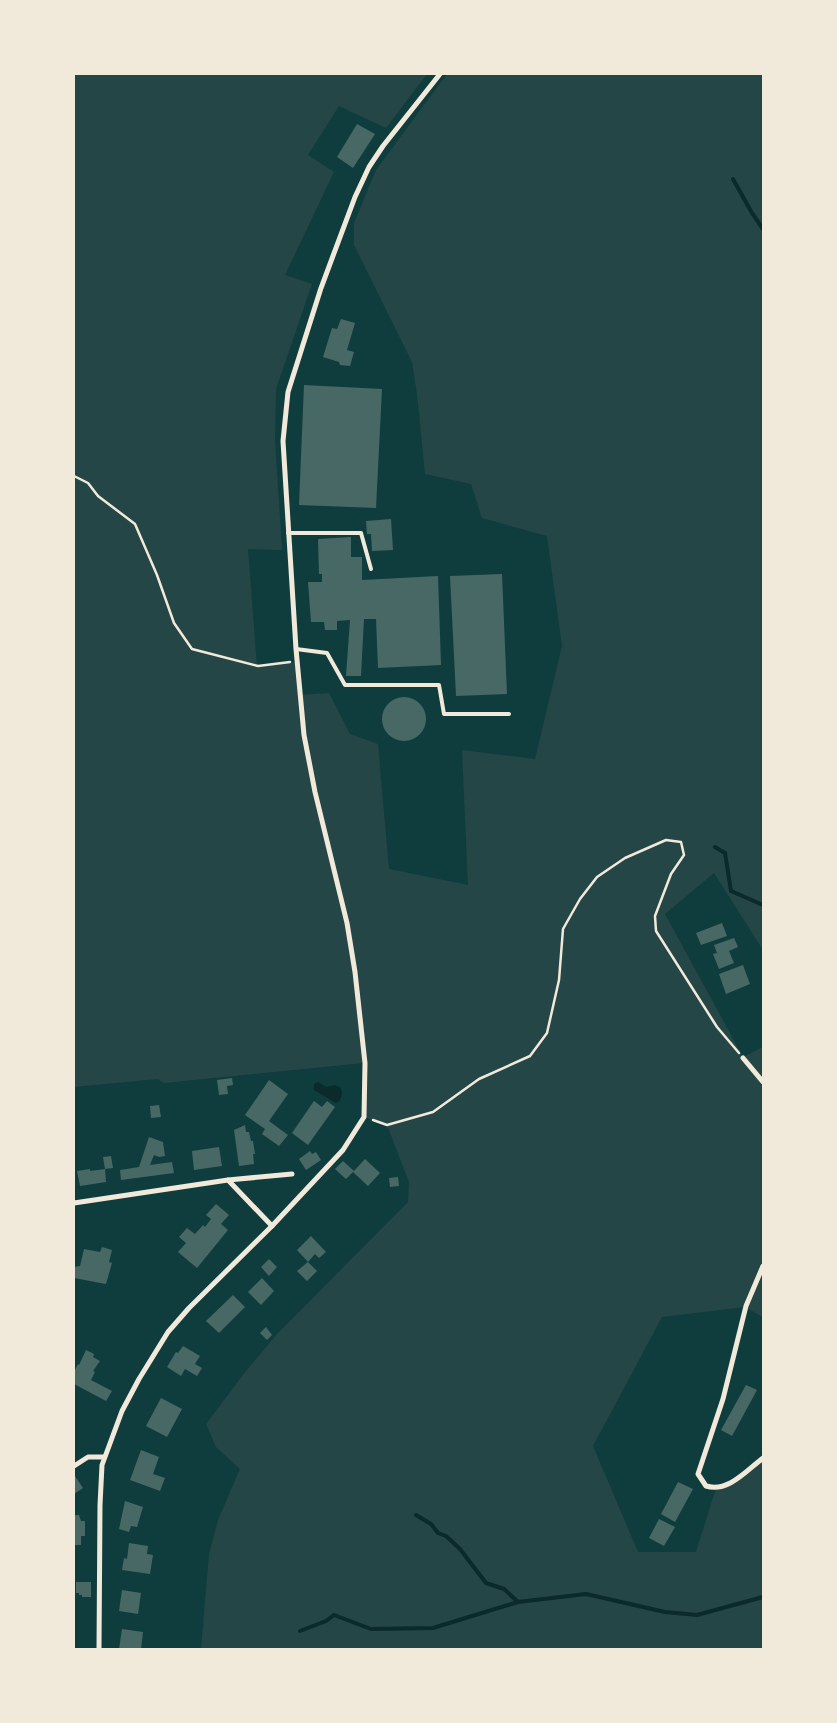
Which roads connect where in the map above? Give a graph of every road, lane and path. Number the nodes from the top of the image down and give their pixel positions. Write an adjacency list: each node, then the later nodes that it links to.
1 (440, 74): 3 (street)
2 (74, 476): 6 (path)
3 (288, 533): 4 (lane); 5 (street)
4 (371, 569)
5 (296, 649): 6 (street); 7 (lane)
6 (297, 662): 10 (street)
7 (509, 714)
8 (743, 1058): 9 (street); 10 (path)
9 (763, 1082)
10 (364, 1117): 14 (street)
11 (292, 1174): 12 (street)
12 (228, 1180): 13 (street); 14 (street)
13 (74, 1203)
14 (272, 1226): 16 (street)
15 (763, 1266): 17 (street)
16 (104, 1457): 18 (street); 19 (street)
17 (763, 1458)
18 (74, 1466)
19 (99, 1649)

